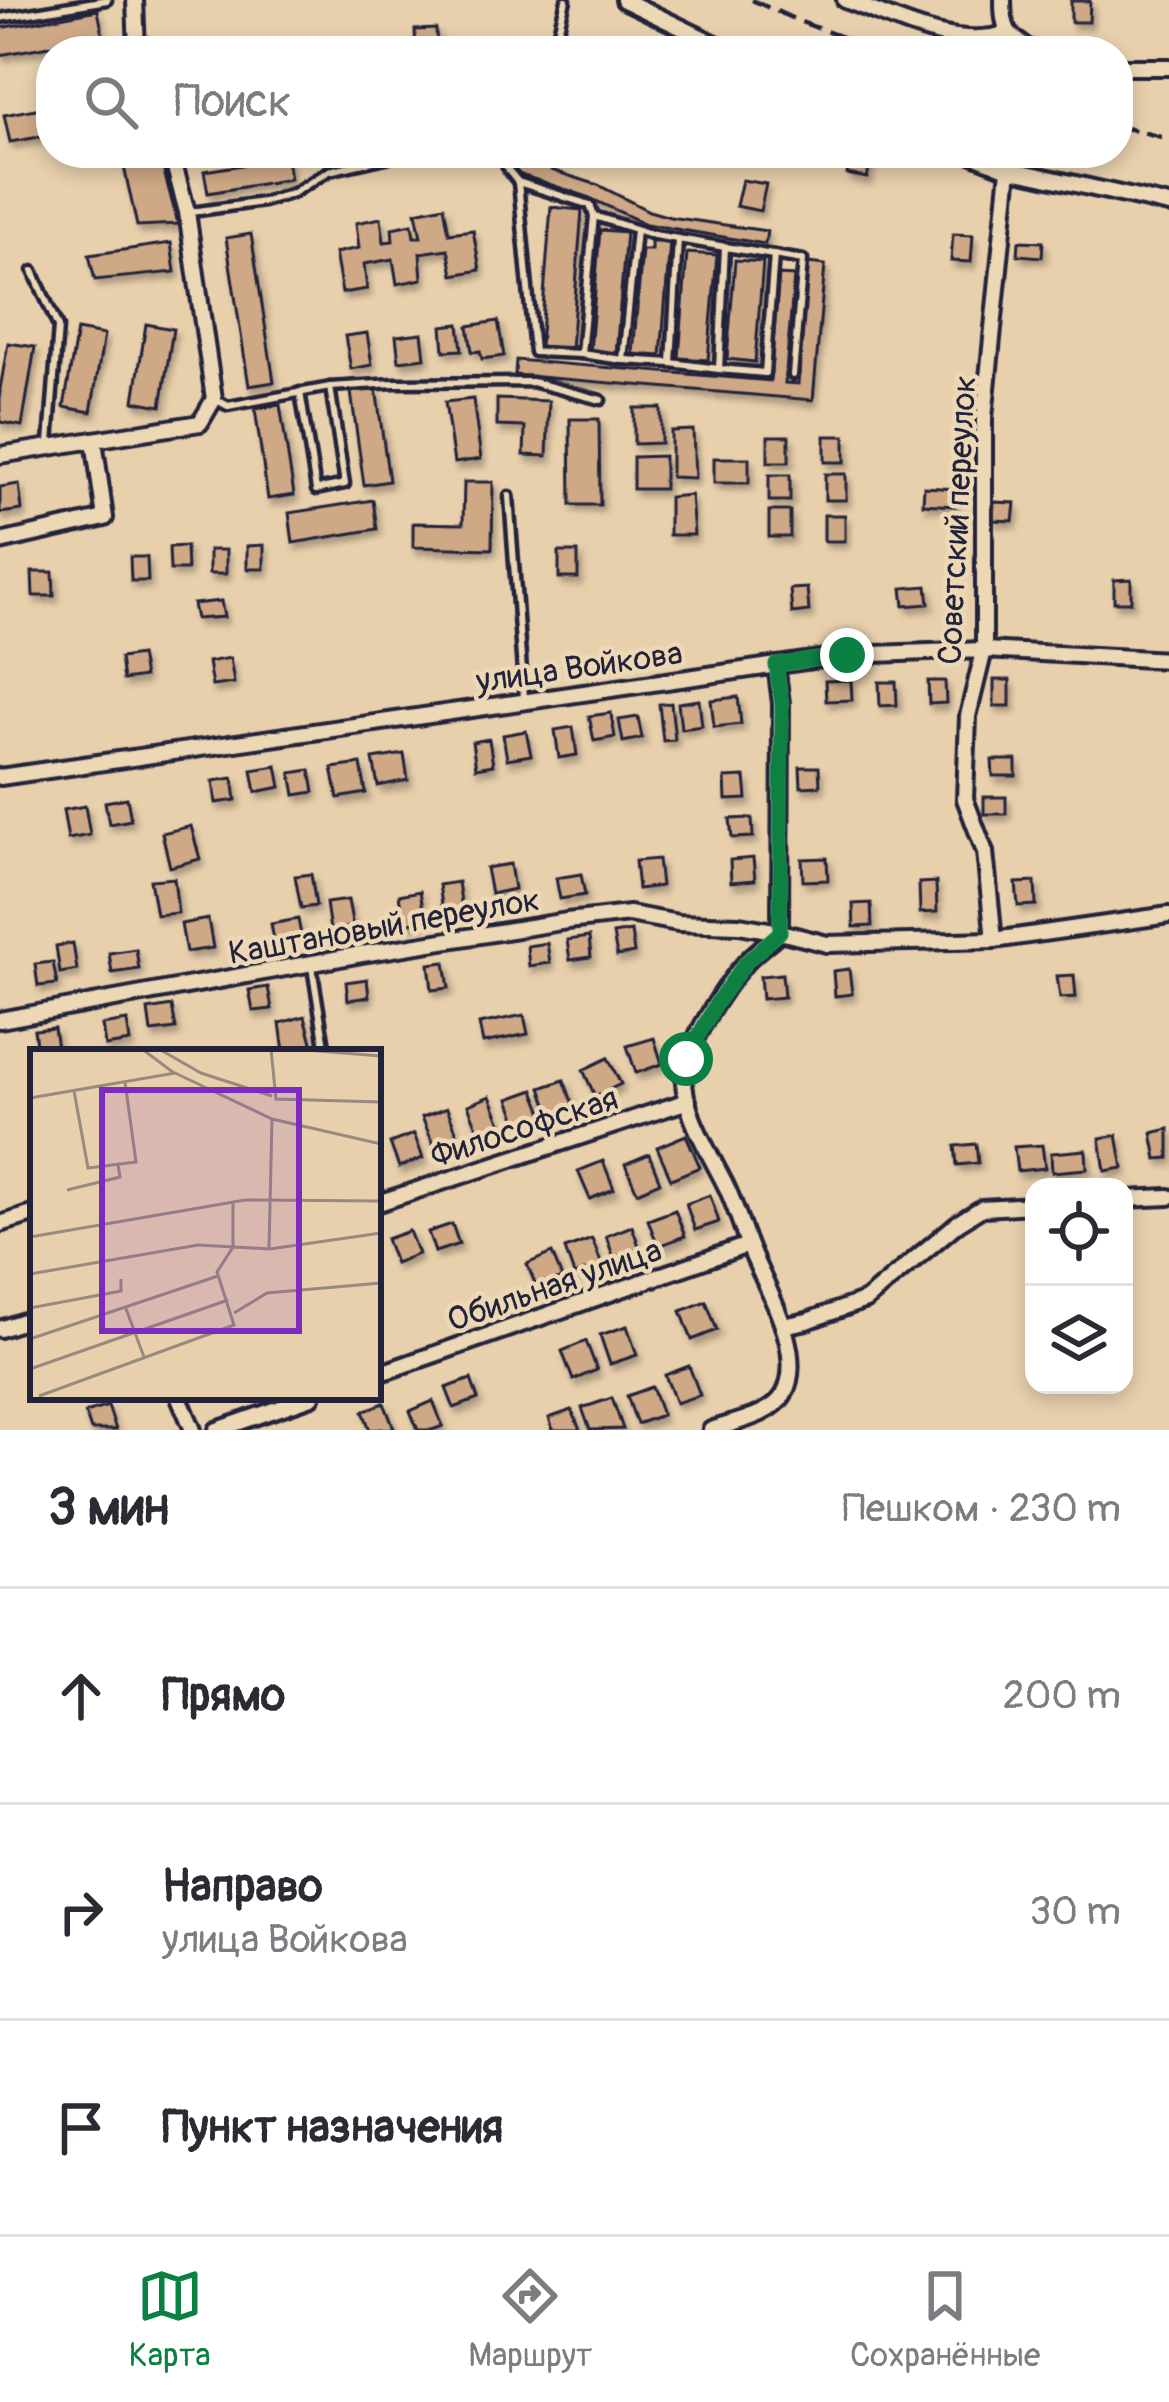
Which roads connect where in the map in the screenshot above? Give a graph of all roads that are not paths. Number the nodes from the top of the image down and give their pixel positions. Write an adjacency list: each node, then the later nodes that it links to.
1 (106, 0): 7 (lane)
2 (135, 0): 9 (street)
3 (566, 0): 10 (lane)
4 (624, 0): 11 (street)
5 (845, 0): 12 (street)
6 (1003, 0): 8 (street)
7 (0, 18)
8 (1006, 29): 13 (street); 14 (street)
9 (136, 36)
10 (557, 36)
11 (699, 36)
12 (951, 36)
13 (995, 36)
14 (1012, 36)
15 (1133, 67): 16 (street)
16 (1169, 67)
17 (175, 168): 23 (street)
18 (341, 168): 23 (lane)
19 (507, 168): 21 (lane)
20 (1009, 169): 22 (street); 44 (street, Советский переулок)
21 (518, 182): 24 (lane); 30 (lane)
22 (1169, 205)
23 (187, 212): 37 (street)
24 (594, 216): 25 (lane); 30 (lane)
25 (636, 230): 26 (lane); 31 (lane)
26 (678, 239): 27 (lane); 32 (lane)
27 (725, 247): 28 (lane); 33 (lane)
28 (774, 255): 33 (lane); 34 (lane)
29 (33, 271): 40 (lane)
30 (581, 354): 31 (lane)
31 (623, 360): 32 (lane)
32 (671, 363): 33 (lane)
33 (719, 369)
34 (793, 375)
35 (330, 387): 36 (lane); 36 (lane); 38 (lane)
36 (300, 392): 37 (lane)
37 (214, 399): 39 (street)
38 (601, 400)
39 (94, 440): 40 (street); 43 (street)
40 (49, 447): 41 (street)
41 (0, 455)
42 (509, 496): 47 (lane)
43 (0, 542)
44 (984, 650): 45 (street, улица Войкова); 46 (street, улица Войкова); 51 (street, Советский переулок)
45 (1169, 660)
46 (776, 665): 47 (street, улица Войкова); 50 (street)
47 (524, 701): 48 (street, улица Войкова)
48 (0, 777)
49 (1169, 916): 51 (street, Каштановый переулок)
50 (780, 932): 51 (street, Каштановый переулок); 52 (street, Каштановый переулок); 55 (street)
51 (994, 940)
52 (311, 963): 53 (street, Каштановый переулок); 54 (lane)
53 (0, 1020)
54 (325, 1049)
55 (688, 1101): 58 (street, Философская); 62 (street)
56 (1169, 1197): 57 (street)
57 (1133, 1199)
58 (381, 1202)
59 (1025, 1205): 64 (street)
60 (30, 1215): 61 (street)
61 (0, 1224)
62 (748, 1245): 64 (street); 66 (street, Обильная улица)
63 (30, 1319): 65 (street)
64 (783, 1326): 71 (street)
65 (0, 1329)
66 (381, 1373)
67 (180, 1400): 69 (street)
68 (303, 1400): 70 (street)
69 (193, 1430)
70 (217, 1430)
71 (711, 1430)

